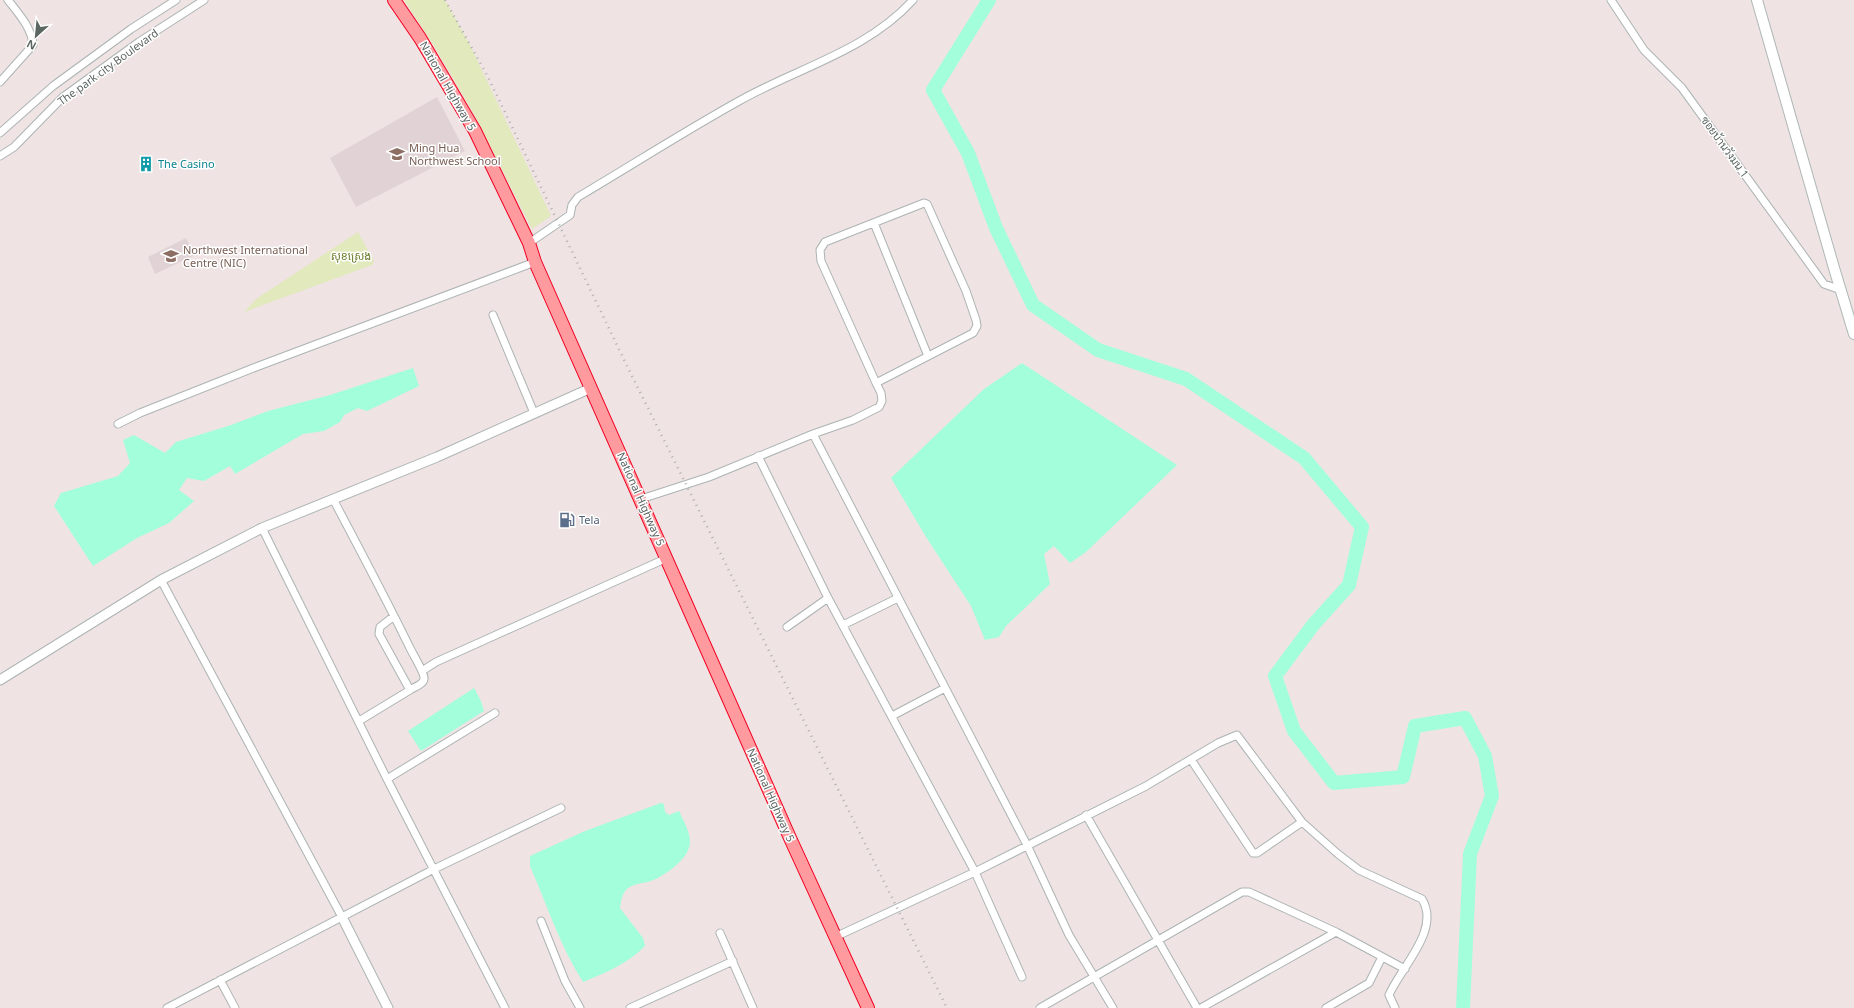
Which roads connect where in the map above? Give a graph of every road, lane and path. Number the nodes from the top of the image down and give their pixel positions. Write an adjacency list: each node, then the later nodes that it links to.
1 (8, 0): 8 (street)
2 (176, 0): 9 (street, The park city Boulevard)
3 (204, 0): 10 (street, The park city Boulevard)
4 (394, 0): 12 (highway, National Highway 5)
5 (913, 0): 12 (street)
6 (1611, 0): 14 (street, ซอยบ้านวังมน 1)
7 (1757, 0): 14 (main road)
8 (0, 82)
9 (0, 133)
10 (0, 156)
11 (874, 223): 17 (street); 17 (street); 18 (street)
12 (529, 243): 13 (highway, National Highway 5)
13 (535, 262): 19 (highway, National Highway 5); 21 (street)
14 (1841, 290): 16 (main road)
15 (493, 315): 20 (street)
16 (1854, 334)
17 (928, 356): 18 (street)
18 (876, 383): 22 (street)
19 (591, 388): 20 (street); 25 (highway, National Highway 5)
20 (534, 413): 24 (street)
21 (118, 424)
22 (813, 434): 23 (street); 30 (street)
23 (758, 456): 25 (street); 29 (street)
24 (333, 499): 26 (street); 31 (street)
25 (641, 499): 27 (highway, National Highway 5)
26 (262, 528): 28 (street); 40 (street)
27 (667, 558): 34 (street); 53 (highway, National Highway 5)
28 (162, 580): 35 (street); 49 (street)
29 (828, 598): 32 (street); 33 (street)
30 (898, 598): 32 (street); 36 (street)
31 (394, 616): 34 (street); 37 (street)
32 (843, 625): 39 (street)
33 (787, 627)
34 (422, 671): 37 (street)
35 (0, 680)
36 (945, 688): 39 (street); 46 (street)
37 (410, 690): 40 (street)
38 (495, 713): 42 (street)
39 (892, 716): 48 (street)
40 (359, 721): 42 (street)
41 (1192, 761): 44 (street); 45 (street); 45 (street)
42 (386, 779): 47 (street)
43 (561, 808): 47 (street)
44 (1086, 815): 46 (street); 54 (street)
45 (1302, 822): 57 (street)
46 (1027, 845): 48 (street); 59 (street)
47 (434, 869): 49 (street); 64 (street)
48 (975, 872): 53 (street); 58 (street)
49 (342, 916): 60 (street); 63 (street)
50 (541, 921): 65 (street)
51 (720, 932): 56 (street)
52 (1336, 932): 54 (street); 55 (street); 72 (street)
53 (835, 936): 68 (highway, National Highway 5)
54 (1158, 940): 59 (street); 71 (street)
55 (1382, 957): 57 (street); 73 (street)
56 (733, 961): 66 (street); 67 (street)
57 (1405, 969): 74 (street)
58 (1022, 977)
59 (1094, 978): 69 (street); 70 (street)
60 (220, 980): 61 (street); 62 (street)
61 (168, 1008)
62 (235, 1008)
63 (388, 1008)
64 (505, 1008)
65 (580, 1008)
66 (630, 1008)
67 (753, 1008)
68 (868, 1008)
69 (1040, 1008)
70 (1113, 1008)
71 (1197, 1008)
72 (1201, 1008)
73 (1326, 1008)
74 (1395, 1008)

